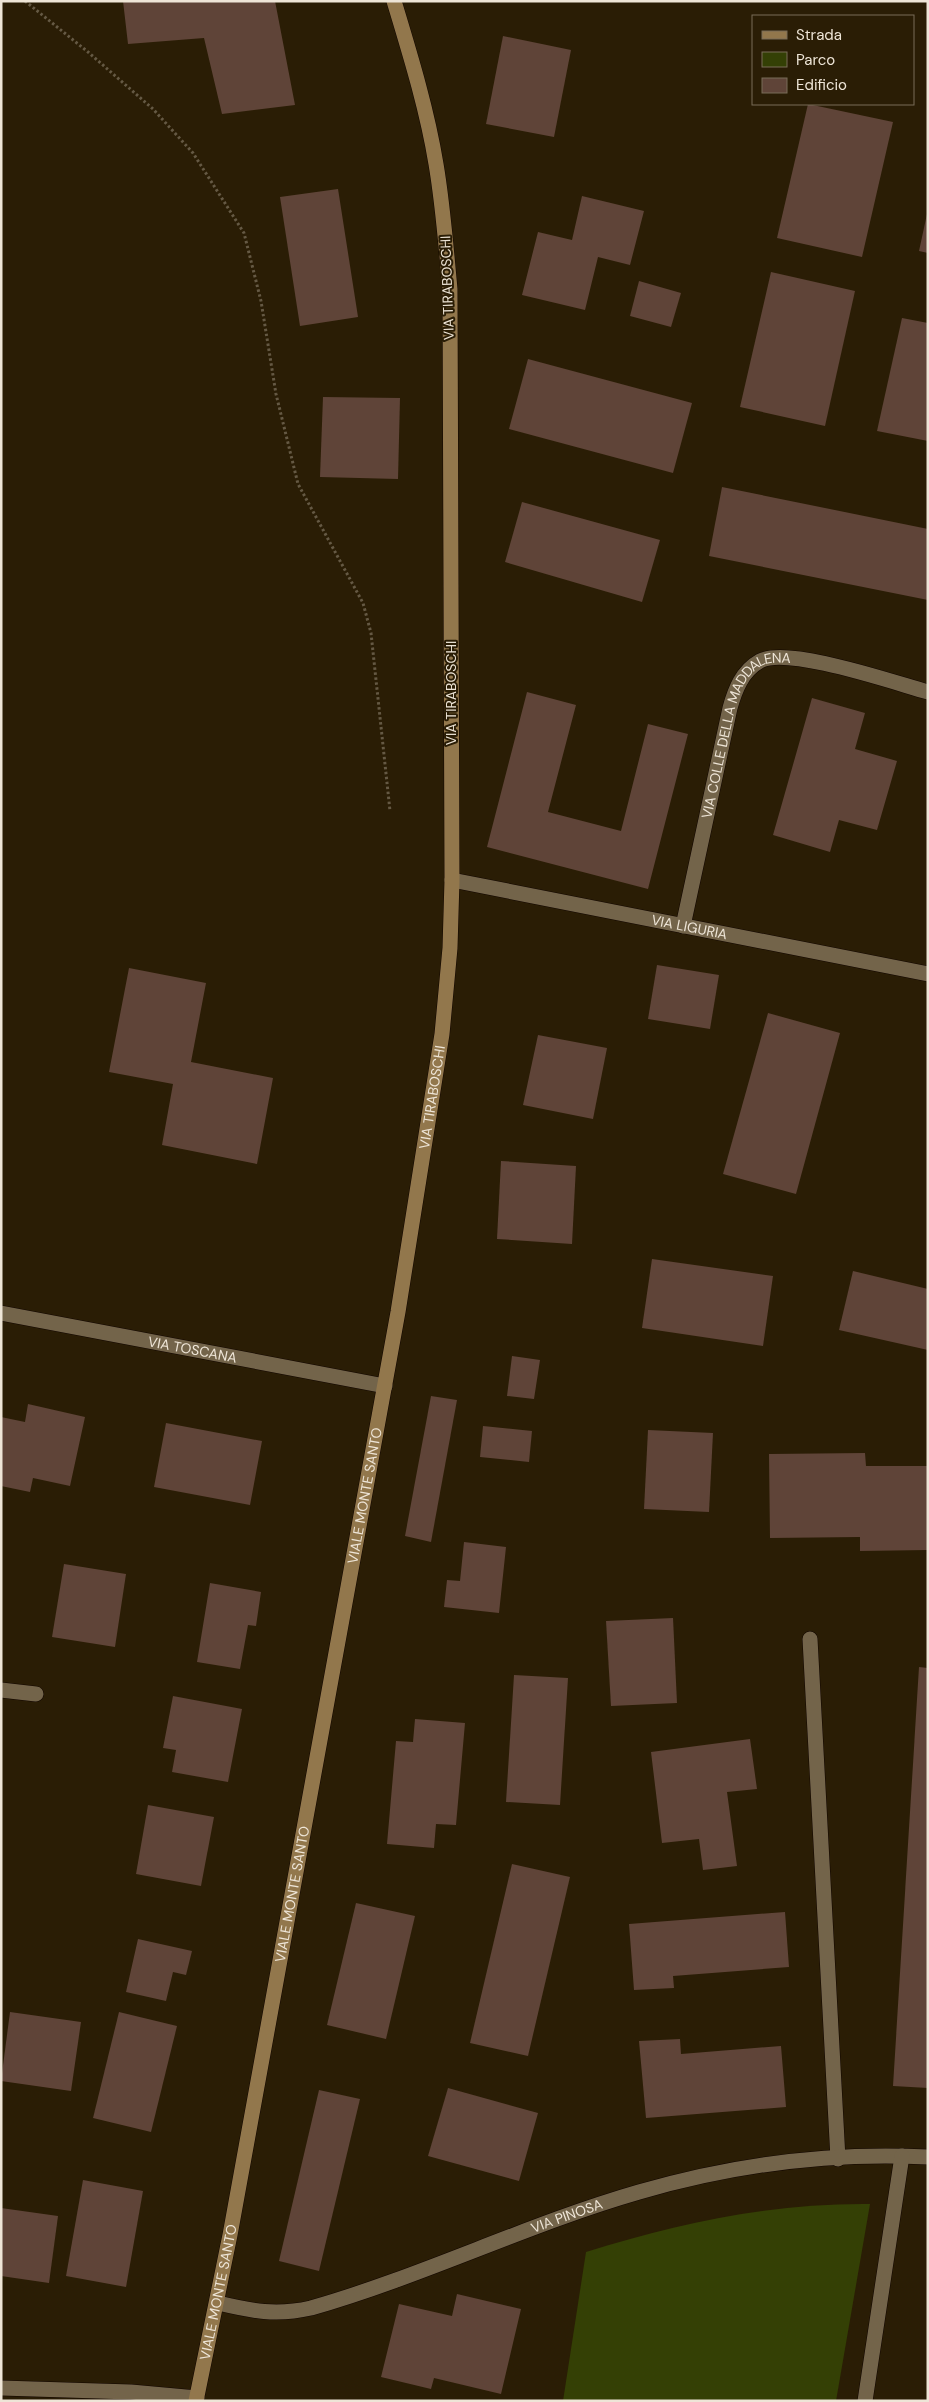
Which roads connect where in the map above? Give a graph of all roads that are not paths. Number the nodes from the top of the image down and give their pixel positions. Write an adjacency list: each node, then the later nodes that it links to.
1 (394, 1): 3 (street, VIA TIRABOSCHI)
2 (928, 692): 4 (street, VIA COLLE DELLA MADDALENA)
3 (452, 880): 4 (street, VIA LIGURIA); 7 (street, VIA TIRABOSCHI)
4 (683, 926): 5 (street, VIA LIGURIA)
5 (928, 974)
6 (1, 1313): 7 (street, VIA TOSCANA)
7 (384, 1386): 14 (street, VIALE MONTE SANTO)
8 (810, 1639): 13 (street)
9 (1, 1690): 10 (street)
10 (36, 1694)
11 (902, 2156): 12 (street, VIA PINOSA); 13 (street, VIA PINOSA); 17 (street)
12 (928, 2156)
13 (838, 2158): 14 (street, VIA PINOSA)
14 (218, 2303): 16 (street, VIALE MONTE SANTO)
15 (1, 2388): 16 (street)
16 (197, 2399)
17 (865, 2401)

